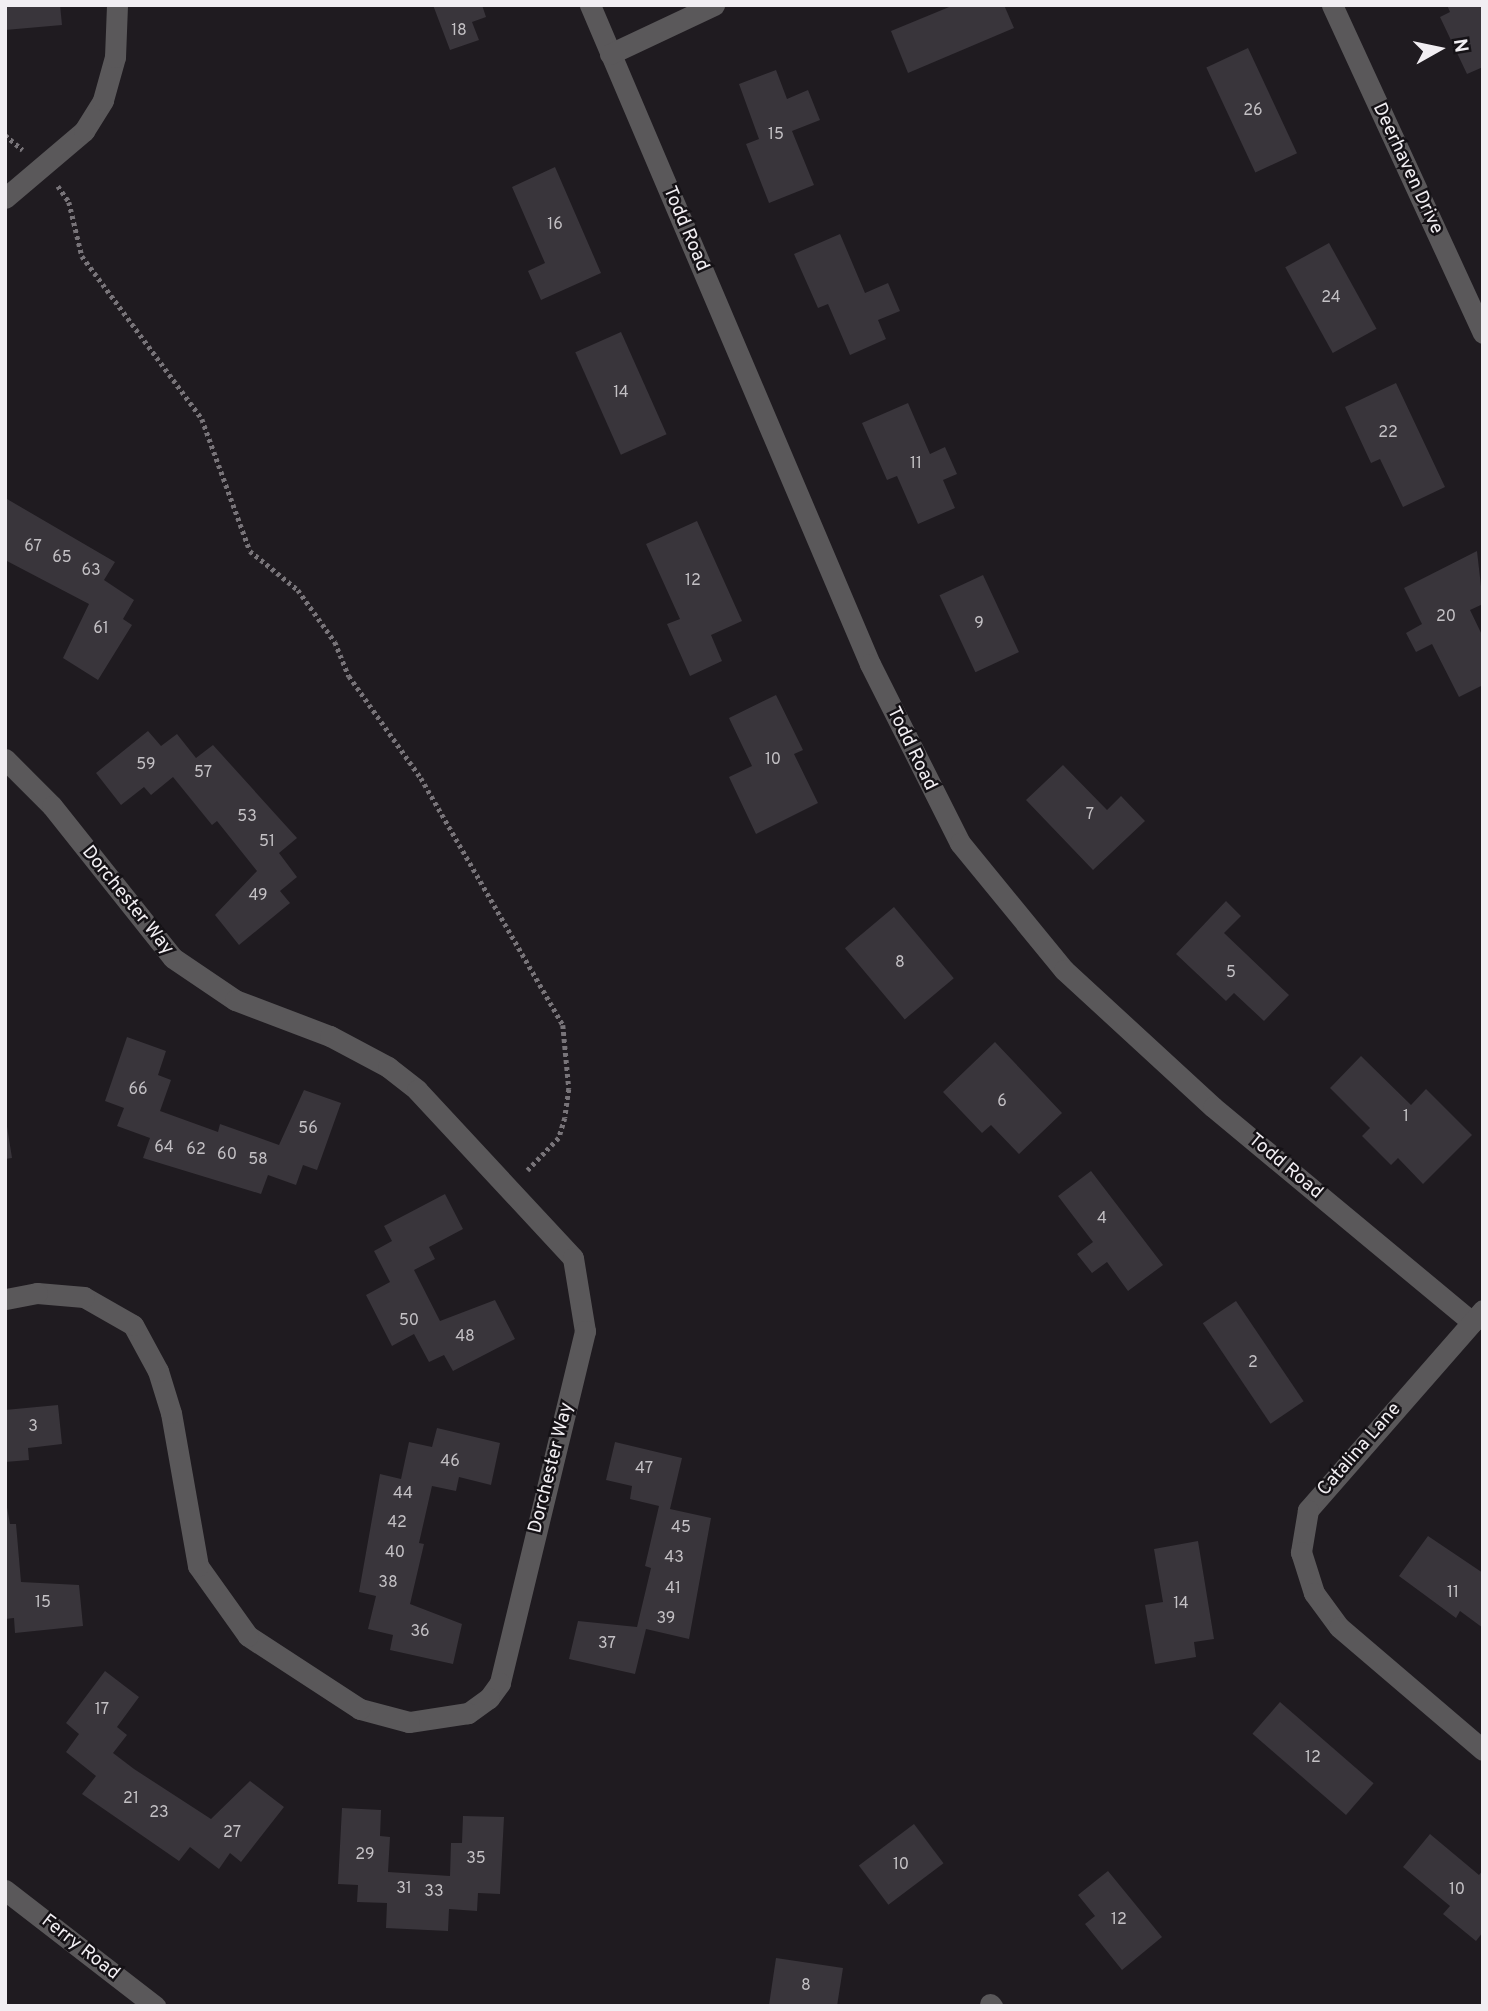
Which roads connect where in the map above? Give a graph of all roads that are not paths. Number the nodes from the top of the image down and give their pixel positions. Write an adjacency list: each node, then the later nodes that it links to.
1 (117, 5): 6 (street)
2 (590, 5): 5 (street, Todd Road)
3 (715, 5): 5 (street)
4 (1332, 5): 7 (street, Deerhaven Drive)
5 (610, 54): 10 (street, Todd Road)
6 (5, 198)
7 (1483, 333)
8 (5, 759): 9 (street, Dorchester Way)
9 (5, 1299)
10 (1477, 1316): 11 (street, Catalina Lane)
11 (1483, 1750)
12 (5, 1890): 13 (street, Ferry Road)
13 (155, 2006)

